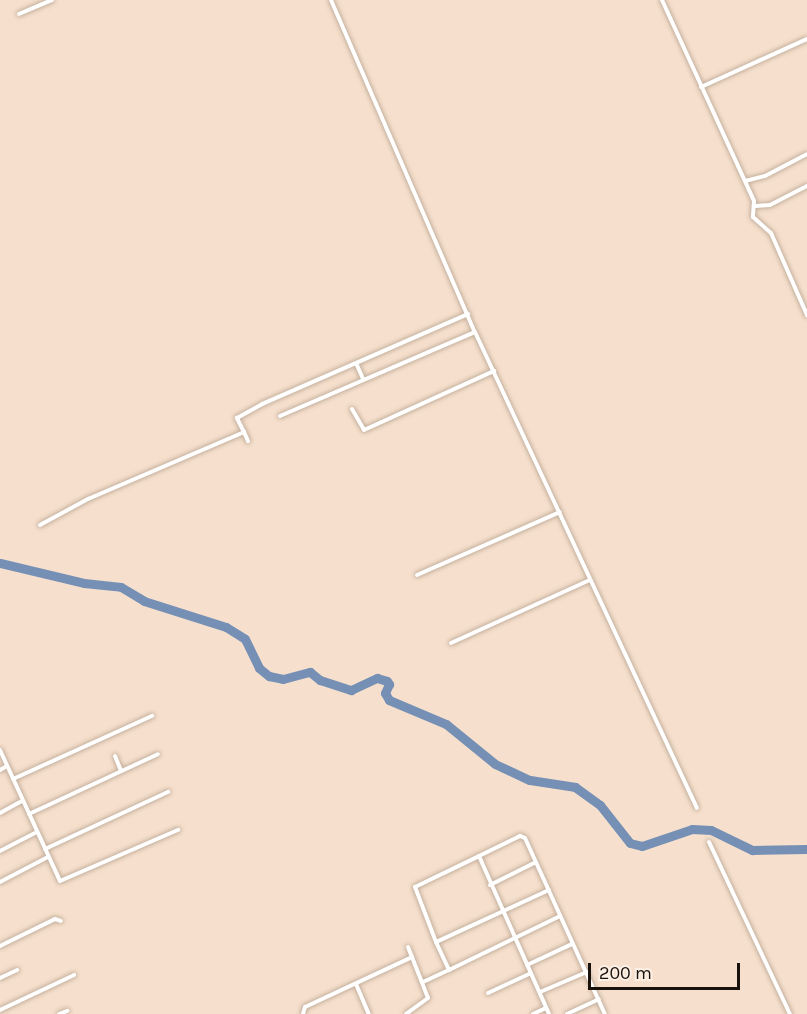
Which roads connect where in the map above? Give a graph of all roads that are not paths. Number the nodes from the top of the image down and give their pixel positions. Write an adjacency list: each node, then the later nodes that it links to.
1 (52, 0): 4 (street)
2 (331, 0): 11 (street)
3 (662, 0): 6 (street)
4 (19, 14)
5 (807, 39): 6 (street)
6 (701, 87): 8 (street)
7 (807, 153): 8 (street)
8 (745, 181): 10 (street)
9 (807, 186): 10 (street)
10 (755, 207): 12 (street)
11 (468, 314): 13 (street); 14 (street)
12 (807, 315)
13 (475, 332): 15 (street); 16 (street)
14 (356, 363): 16 (street); 19 (street)
15 (494, 371): 17 (street); 21 (street)
16 (363, 380): 18 (street)
17 (352, 410)
18 (280, 416)
19 (244, 432): 20 (street); 22 (street)
20 (248, 441)
21 (560, 512): 23 (street); 24 (street)
22 (40, 525)
23 (417, 574)
24 (590, 580): 25 (street); 36 (street)
25 (451, 643)
26 (152, 716): 33 (street)
27 (0, 750): 30 (street)
28 (158, 754): 32 (street)
29 (115, 756): 32 (street)
30 (7, 766): 31 (street); 33 (street)
31 (0, 770)
32 (121, 771): 38 (street)
33 (13, 779): 35 (street)
34 (168, 792): 42 (street)
35 (22, 801): 37 (street); 38 (street)
36 (697, 808)
37 (0, 813)
38 (29, 814): 40 (street)
39 (178, 830): 45 (street)
40 (37, 832): 42 (street); 43 (street)
41 (709, 842): 82 (street)
42 (45, 849): 45 (street)
43 (0, 851)
44 (479, 856): 46 (street); 48 (street); 54 (street)
45 (48, 857): 47 (street)
46 (536, 862): 48 (street); 49 (street)
47 (0, 882)
48 (490, 885): 50 (street)
49 (549, 890): 50 (street); 51 (street)
50 (502, 912): 53 (street); 54 (street)
51 (560, 916): 53 (street); 55 (street)
52 (62, 921): 56 (street)
53 (514, 937): 59 (street); 61 (street)
54 (436, 942): 61 (street)
55 (572, 944): 59 (street); 62 (street)
56 (0, 946)
57 (408, 947): 58 (street)
58 (412, 957): 66 (street); 67 (street)
59 (527, 965): 63 (street)
60 (17, 970): 65 (street)
61 (449, 970): 66 (street)
62 (586, 972): 68 (street); 70 (street)
63 (531, 973): 68 (street); 69 (street)
64 (74, 975): 72 (street)
65 (0, 978)
66 (423, 982): 77 (street)
67 (356, 984): 75 (street); 76 (street)
68 (540, 992): 71 (street)
69 (488, 993)
70 (599, 999): 80 (street); 81 (street)
71 (546, 1008): 78 (street); 79 (street)
72 (0, 1010)
73 (67, 1011): 74 (street)
74 (59, 1014)
75 (303, 1014)
76 (369, 1014)
77 (406, 1014)
78 (533, 1014)
79 (549, 1014)
80 (567, 1014)
81 (605, 1014)
82 (790, 1014)

